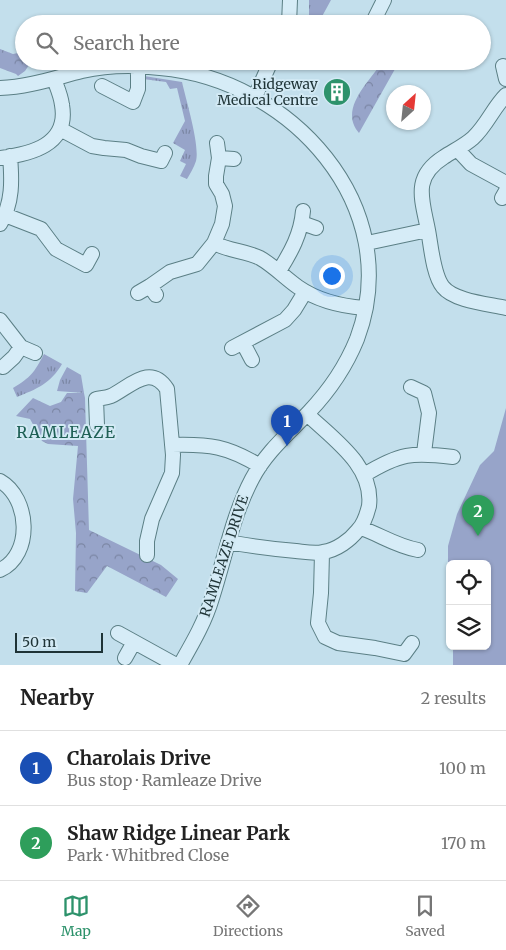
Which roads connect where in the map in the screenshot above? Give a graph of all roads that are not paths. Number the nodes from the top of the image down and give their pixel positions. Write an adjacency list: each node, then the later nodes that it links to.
1 (290, 0): 3 (street)
2 (384, 0): 4 (street)
3 (291, 15)
4 (376, 15)
5 (90, 70): 9 (street, RAMLEAZE DRIVE)
6 (138, 70): 10 (street)
7 (179, 70): 13 (street, RAMLEAZE DRIVE)
8 (267, 70): 13 (street)
9 (54, 78): 11 (street, RAMLEAZE DRIVE); 14 (street)
10 (102, 86)
11 (0, 88)
12 (506, 95): 16 (street)
13 (255, 97): 26 (street, RAMLEAZE DRIVE)
14 (60, 129): 17 (street); 18 (street)
15 (217, 143): 19 (street)
16 (457, 149): 21 (street); 24 (street)
17 (165, 153)
18 (5, 157): 22 (street)
19 (219, 158): 20 (street); 25 (street)
20 (234, 159)
21 (506, 182)
22 (3, 219): 27 (street)
23 (316, 228): 28 (street)
24 (428, 230): 26 (street); 32 (street)
25 (214, 243): 28 (street); 30 (street)
26 (366, 243): 31 (street, RAMLEAZE DRIVE)
27 (92, 254)
28 (279, 271): 29 (street)
29 (305, 292): 31 (street); 36 (street)
30 (138, 293)
31 (364, 308): 39 (street, RAMLEAZE DRIVE)
32 (506, 308)
33 (0, 320): 34 (street)
34 (21, 346): 35 (street); 37 (street)
35 (35, 353)
36 (252, 360)
37 (3, 367)
38 (421, 388): 42 (street)
39 (307, 414): 44 (street, RAMLEAZE DRIVE); 45 (street)
40 (97, 425): 41 (street)
41 (172, 446): 44 (street); 51 (street)
42 (424, 453): 43 (street); 45 (street)
43 (453, 457)
44 (260, 466): 48 (street, RAMLEAZE DRIVE)
45 (364, 475): 47 (street)
46 (0, 481): 52 (street)
47 (361, 528): 49 (street); 50 (street)
48 (228, 542): 50 (street); 58 (street, RAMLEAZE DRIVE)
49 (418, 550)
50 (322, 553): 57 (street)
51 (148, 556)
52 (0, 570)
53 (118, 633): 54 (street)
54 (134, 642): 56 (street); 58 (street)
55 (412, 643): 57 (street)
56 (125, 658)
57 (405, 660)
58 (178, 665)

